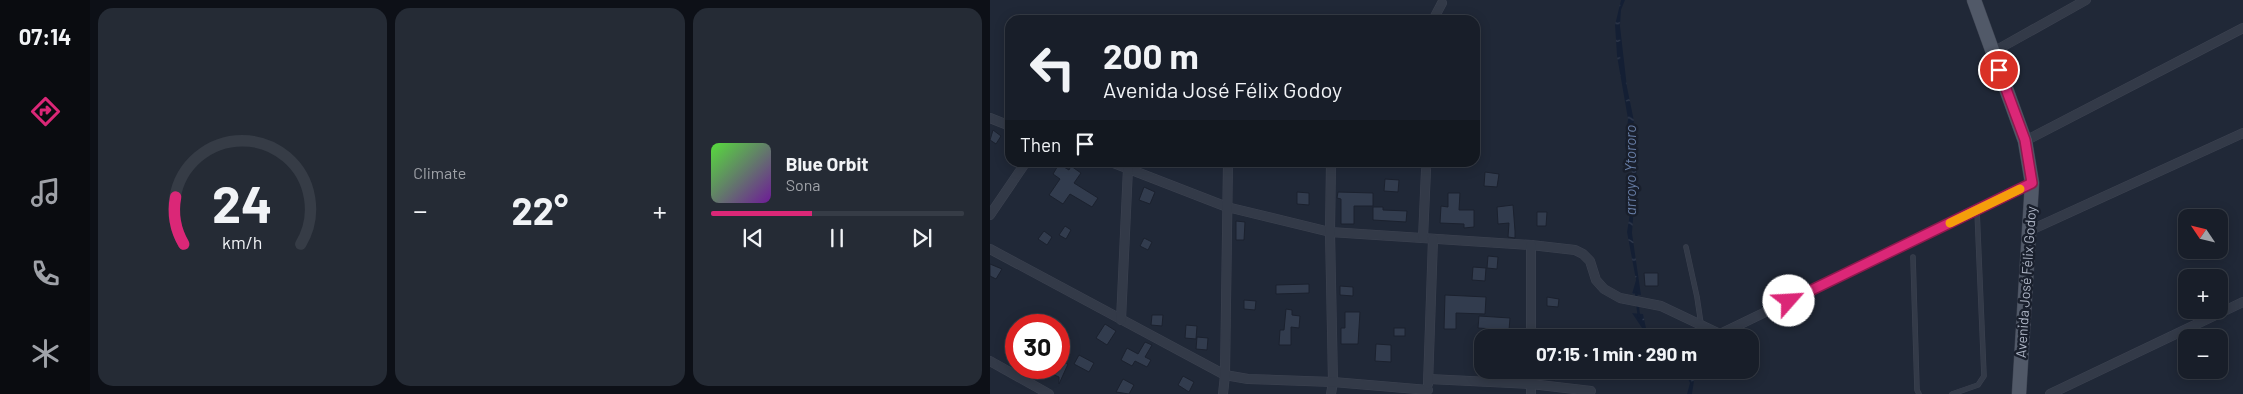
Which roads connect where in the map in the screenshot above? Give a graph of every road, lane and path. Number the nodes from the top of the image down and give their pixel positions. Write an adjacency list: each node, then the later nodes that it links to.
1 (1974, 0): 6 (main road, Avenida José Félix Godoy)
2 (2086, 0): 6 (street)
3 (1442, 3): 4 (street)
4 (1436, 15)
5 (2243, 28): 10 (street)
6 (1993, 52): 10 (main road, Avenida José Félix Godoy)
7 (990, 118): 8 (street)
8 (1005, 124)
9 (2243, 133): 21 (street)
10 (2025, 140): 17 (main road, Avenida José Félix Godoy)
11 (1023, 167): 20 (street)
12 (1125, 167): 15 (street)
13 (1228, 167): 18 (street)
14 (1330, 167): 22 (street)
15 (1128, 168): 18 (street); 29 (street)
16 (1426, 170): 23 (street)
17 (2032, 183): 19 (street); 21 (main road, Avenida José Félix Godoy)
18 (1227, 207): 22 (street); 33 (street)
19 (1977, 210): 30 (street); 45 (lane)
20 (990, 215)
21 (2031, 230): 46 (main road, Avenida José Félix Godoy)
22 (1330, 232): 23 (street); 36 (street)
23 (1428, 239): 24 (street); 34 (street)
24 (1532, 246): 30 (street); 31 (street)
25 (1686, 247): 30 (lane)
26 (990, 249): 29 (street)
27 (1913, 257): 44 (lane)
28 (2243, 302): 47 (street)
29 (1121, 320): 33 (street)
30 (1701, 325)
31 (1531, 329)
32 (990, 361): 40 (street)
33 (1225, 375): 36 (street); 41 (street)
34 (1429, 379): 37 (street); 39 (street)
35 (1531, 379): 37 (street)
36 (1333, 382): 39 (street); 42 (street)
37 (1531, 384): 38 (street); 43 (street)
38 (1591, 391)
39 (1428, 392)
40 (1049, 394)
41 (1223, 394)
42 (1331, 394)
43 (1531, 394)
44 (1920, 394)
45 (1952, 394)
46 (2019, 394)
47 (2050, 394)

